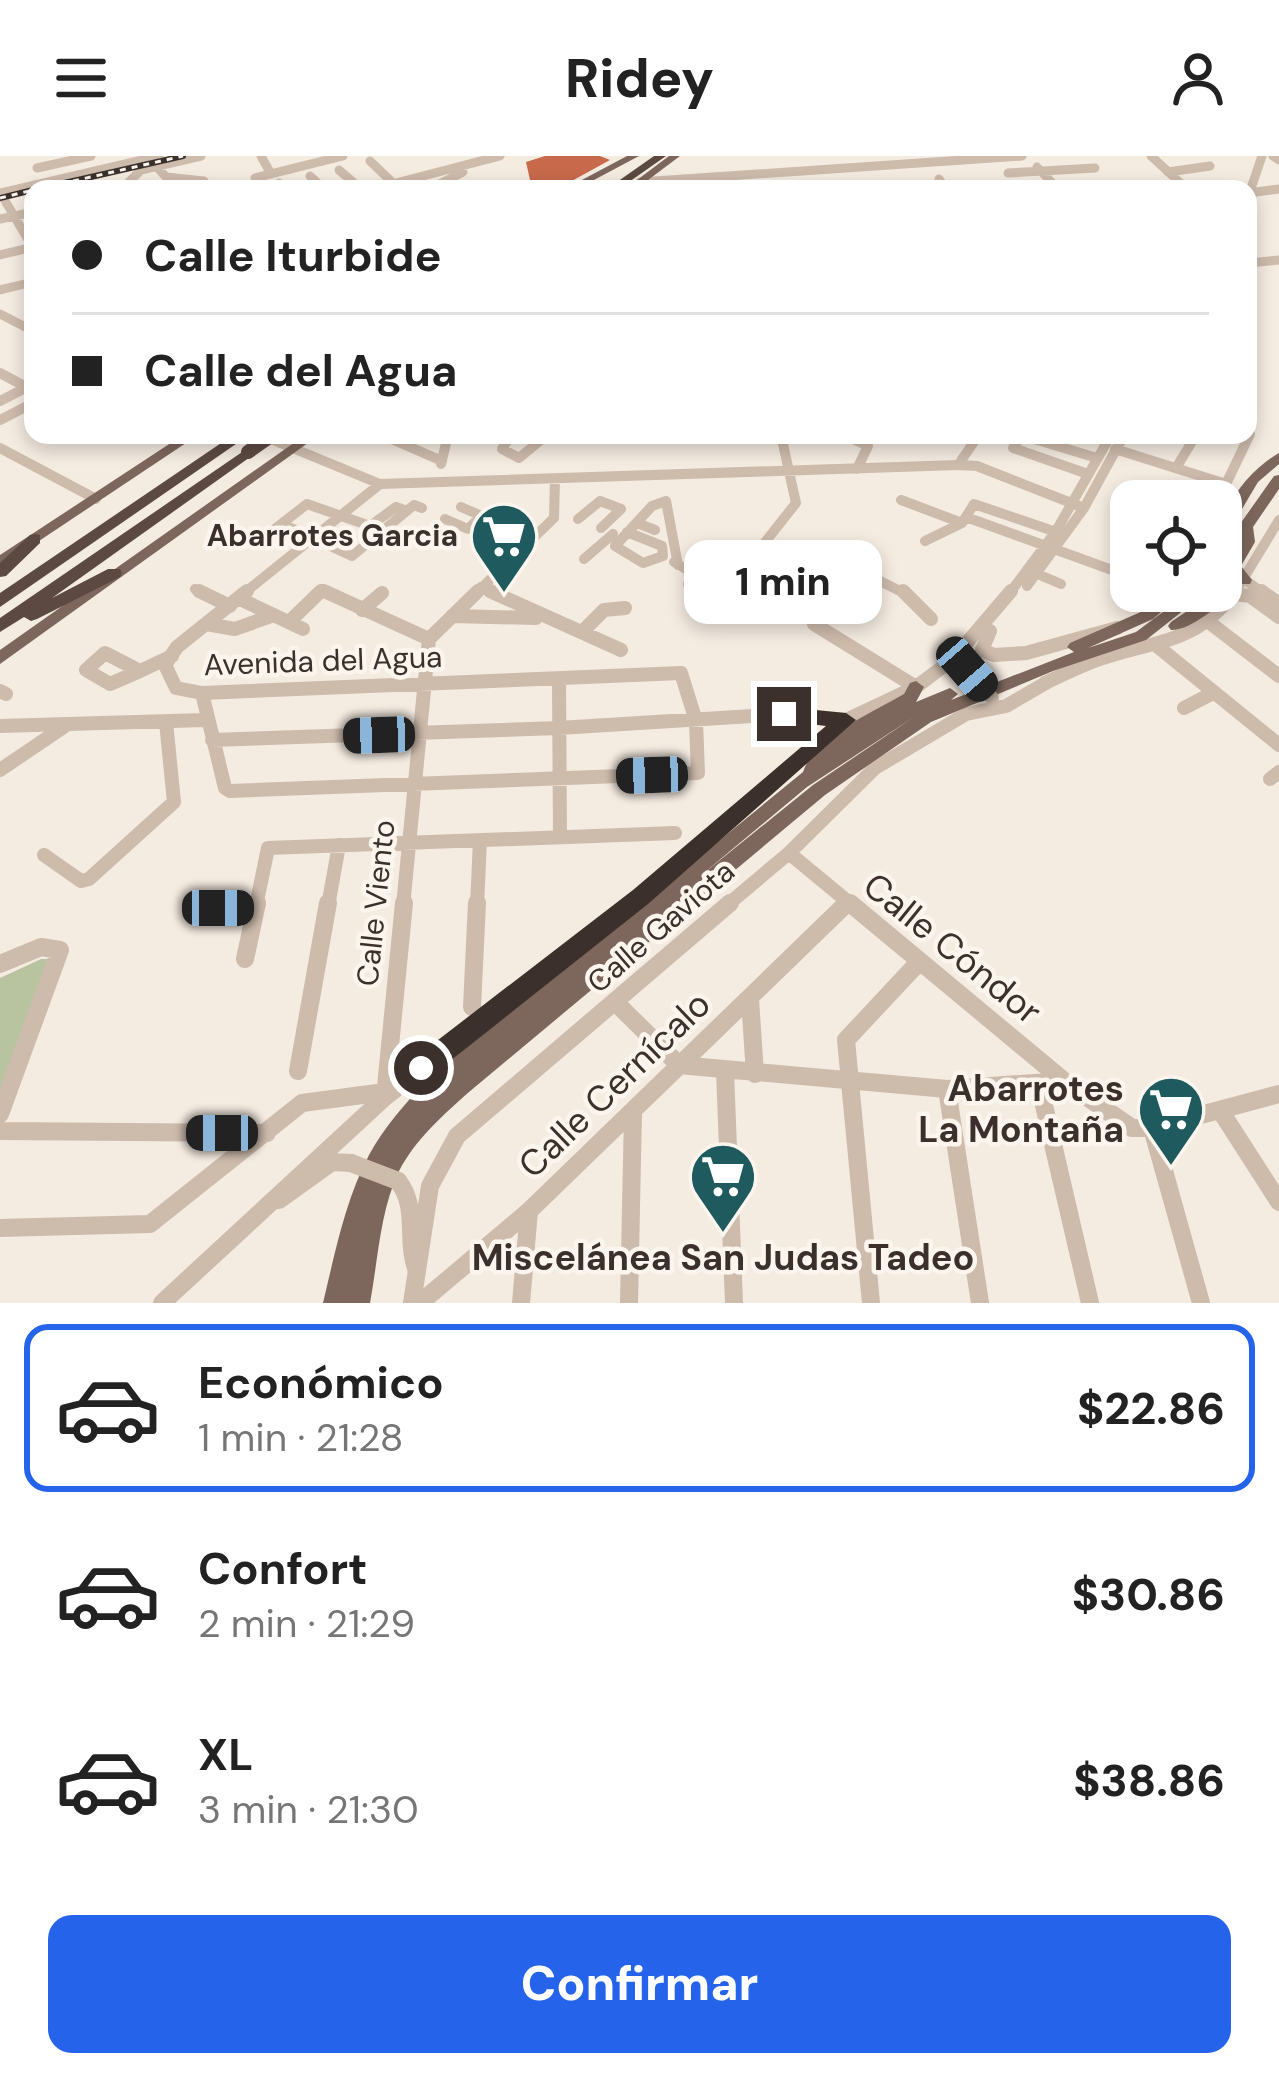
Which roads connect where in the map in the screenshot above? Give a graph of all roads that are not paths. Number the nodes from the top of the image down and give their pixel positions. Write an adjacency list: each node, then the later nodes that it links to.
1 (29, 156): 22 (street)
2 (91, 156): 22 (street)
3 (201, 156): 15 (street)
4 (280, 156): 14 (street)
5 (343, 156): 29 (street)
6 (490, 156): 19 (street)
7 (500, 156): 19 (street)
8 (511, 156): 19 (street)
9 (634, 156): 41 (main road)
10 (648, 156): 42 (highway)
11 (907, 156): 20 (street)
12 (1024, 156): 20 (street); 26 (street)
13 (1150, 156): 27 (street)
14 (262, 158): 29 (street)
15 (154, 159): 34 (street); 35 (street); 36 (street)
16 (428, 159): 19 (street)
17 (665, 160): 43 (highway); 44 (main road)
18 (370, 161): 39 (street)
19 (471, 166): 40 (street)
20 (914, 166): 24 (street)
21 (1210, 166): 27 (street)
22 (37, 168): 33 (street)
23 (1095, 168): 26 (street)
24 (870, 169): 45 (street); 46 (street)
25 (339, 170): 38 (street)
26 (1040, 170): 28 (street); 47 (street)
27 (1168, 172): 48 (street)
28 (1008, 173)
29 (272, 174): 31 (street)
30 (310, 176): 37 (street)
31 (255, 178)
32 (0, 179): 49 (street)
33 (44, 180)
34 (74, 180)
35 (131, 180)
36 (194, 180)
37 (314, 180)
38 (351, 180)
39 (385, 180)
40 (434, 180)
41 (587, 180)
42 (612, 180)
43 (628, 180)
44 (666, 180): 45 (street)
45 (703, 180)
46 (875, 180)
47 (1049, 180)
48 (1177, 180)
49 (4, 194): 51 (street)
50 (24, 214): 51 (street)
51 (14, 216): 52 (street); 53 (street)
52 (0, 220)
53 (24, 232)
54 (24, 338): 55 (street)
55 (19, 341)
56 (178, 444): 92 (main road)
57 (229, 444): 135 (highway)
58 (259, 444): 152 (highway, bridge)
59 (284, 444): 78 (street)
60 (288, 444): 78 (street)
61 (303, 444): 78 (main road)
62 (402, 444): 76 (street)
63 (412, 444): 76 (street)
64 (446, 444): 82 (street)
65 (504, 444): 66 (street)
66 (536, 444)
67 (783, 444): 86 (street)
68 (864, 444): 85 (street)
69 (973, 444): 83 (street)
70 (1016, 444): 87 (street)
71 (1051, 444): 81 (street)
72 (1106, 444): 81 (street)
73 (1118, 444): 79 (street)
74 (1191, 444): 84 (street)
75 (1245, 444): 84 (street)
76 (409, 447): 82 (street)
77 (0, 448): 92 (street)
78 (297, 449): 91 (street); 125 (main road)
79 (1115, 449): 84 (street); 94 (street)
80 (1279, 457): 98 (main road)
81 (1097, 458): 87 (street)
82 (442, 461): 90 (street)
83 (958, 465): 85 (street); 94 (street)
84 (1176, 468)
85 (857, 469): 86 (street)
86 (788, 472): 88 (street); 134 (street)
87 (1088, 474): 94 (street)
88 (555, 479): 90 (street); 97 (street)
89 (1279, 479): 103 (main road)
90 (440, 483): 91 (street)
91 (380, 484): 100 (street, Avenida del Agua)
92 (95, 499): 112 (main road)
93 (901, 500): 104 (street)
94 (1078, 506): 113 (street)
95 (461, 507): 99 (street)
96 (669, 508): 107 (street); 108 (street); 120 (street)
97 (554, 509): 102 (street); 111 (street)
98 (1242, 513)
99 (481, 515): 101 (street); 111 (street)
100 (340, 517): 106 (street); 110 (street, Avenida del Agua); 110 (street)
101 (445, 519)
102 (578, 519): 107 (street); 107 (street)
103 (1242, 519)
104 (964, 520): 113 (street); 114 (street)
105 (1279, 520): 115 (street)
106 (282, 524): 109 (street); 110 (street)
107 (620, 531): 108 (street); 117 (street); 118 (street)
108 (650, 534): 117 (street)
109 (267, 535)
110 (314, 538): 136 (street, Avenida del Agua)
111 (532, 538): 129 (street)
112 (35, 539): 119 (main road); 124 (highway)
113 (1056, 540): 122 (street); 123 (street)
114 (925, 541)
115 (1274, 546): 126 (street)
116 (862, 553): 121 (street)
117 (663, 556): 120 (street)
118 (584, 559)
119 (0, 562)
120 (677, 565): 127 (street)
121 (852, 567): 148 (street); 167 (street)
122 (1110, 567)
123 (1033, 571): 128 (street); 156 (street)
124 (0, 572)
125 (114, 573): 152 (highway); 161 (main road)
126 (1242, 583)
127 (688, 584)
128 (1061, 584)
129 (481, 587): 145 (street); 147 (street)
130 (1242, 588): 137 (street)
131 (1242, 589): 146 (street)
132 (195, 590): 136 (street)
133 (382, 593): 139 (street)
134 (722, 597)
135 (0, 601)
136 (234, 602): 144 (street); 151 (street, Avenida del Agua)
137 (1279, 604)
138 (625, 608): 155 (street)
139 (362, 610): 149 (street); 157 (street)
140 (1147, 612): 153 (main road)
141 (1179, 612): 158 (main road)
142 (1197, 612): 158 (main road)
143 (1219, 612): 150 (street)
144 (274, 615): 149 (street); 151 (street)
145 (452, 616): 147 (street); 157 (street)
146 (1279, 617)
147 (546, 619): 155 (street)
148 (931, 619)
149 (289, 622): 154 (street)
150 (1210, 623): 158 (street); 163 (street)
151 (206, 624): 160 (street, Avenida del Agua)
152 (0, 628)
153 (1122, 628): 156 (street); 183 (main road)
154 (303, 629)
155 (582, 632): 159 (street)
156 (979, 635): 165 (street, bridge); 167 (street)
157 (429, 639): 166 (street, Calle Viento)
158 (1149, 641): 165 (street); 168 (street); 224 (main road)
159 (621, 650)
160 (172, 656): 162 (street); 169 (street, Avenida del Agua)
161 (0, 658)
162 (140, 671): 162 (street)
163 (1279, 676)
164 (559, 679): 166 (street, Avenida del Agua); 173 (street, Avenida del Agua); 177 (street)
165 (1052, 680): 190 (street, Calle Gaviota)
166 (426, 684): 169 (street, Avenida del Agua); 178 (street, Calle Viento)
167 (916, 687): 172 (street); 183 (main road)
168 (1213, 692): 170 (street); 180 (street)
169 (202, 693): 171 (street)
170 (1184, 708)
171 (205, 720): 174 (street); 179 (street)
172 (846, 720): 173 (street); 209 (street)
173 (696, 721): 177 (street); 182 (street, Avenida del Agua)
174 (166, 722): 176 (street); 191 (street)
175 (0, 726): 176 (street)
176 (65, 726): 181 (street)
177 (560, 728): 178 (street); 182 (street)
178 (420, 734): 179 (street); 184 (street, Calle Viento)
179 (212, 740): 184 (street)
180 (1279, 746)
181 (0, 770)
182 (560, 777): 184 (street); 186 (street)
183 (801, 782): 223 (main road)
184 (415, 785): 188 (street, Calle Viento)
185 (675, 833): 186 (street)
186 (560, 837): 187 (street)
187 (480, 840): 188 (street); 200 (street)
188 (410, 843): 189 (street); 209 (street, Calle Viento)
189 (339, 845): 194 (street); 202 (street)
190 (789, 853): 192 (street, Calle Cóndor); 199 (street, Calle Gaviota)
191 (44, 855)
192 (846, 904): 196 (street, Calle Cóndor); 198 (street, Calle Cernícalo)
193 (218, 908): 194 (street)
194 (256, 908): 195 (street)
195 (244, 959)
196 (918, 963): 205 (street); 206 (street, Calle Cóndor)
197 (0, 964): 213 (street)
198 (750, 999): 201 (street, Calle Cernícalo); 204 (street)
199 (615, 1002): 201 (street); 221 (street, Calle Gaviota)
200 (472, 1006)
201 (679, 1065): 203 (street); 212 (street, Calle Cernícalo)
202 (298, 1071)
203 (725, 1071): 204 (street); 228 (street)
204 (755, 1074): 205 (street)
205 (846, 1082): 208 (street); 229 (street)
206 (1064, 1082): 207 (street); 214 (street, Calle Cóndor)
207 (1039, 1084): 208 (street); 231 (street)
208 (947, 1089): 230 (street)
209 (385, 1094): 216 (street); 218 (street)
210 (1279, 1094): 211 (street)
211 (1220, 1109): 214 (street); 217 (street)
212 (633, 1112): 219 (street, Calle Cernícalo); 227 (street)
213 (0, 1114)
214 (1153, 1128): 232 (street)
215 (0, 1131): 216 (street)
216 (267, 1133): 220 (street)
217 (1279, 1202)
218 (264, 1206): 221 (street, bridge); 222 (street)
219 (529, 1211): 225 (street, Calle Cernícalo); 226 (street)
220 (0, 1228)
221 (417, 1271): 225 (street, Calle Gaviota)
222 (162, 1303)
223 (335, 1303)
224 (358, 1303)
225 (416, 1303)
226 (521, 1303)
227 (629, 1303)
228 (734, 1303)
229 (872, 1303)
230 (980, 1303)
231 (1090, 1303)
232 (1201, 1303)

